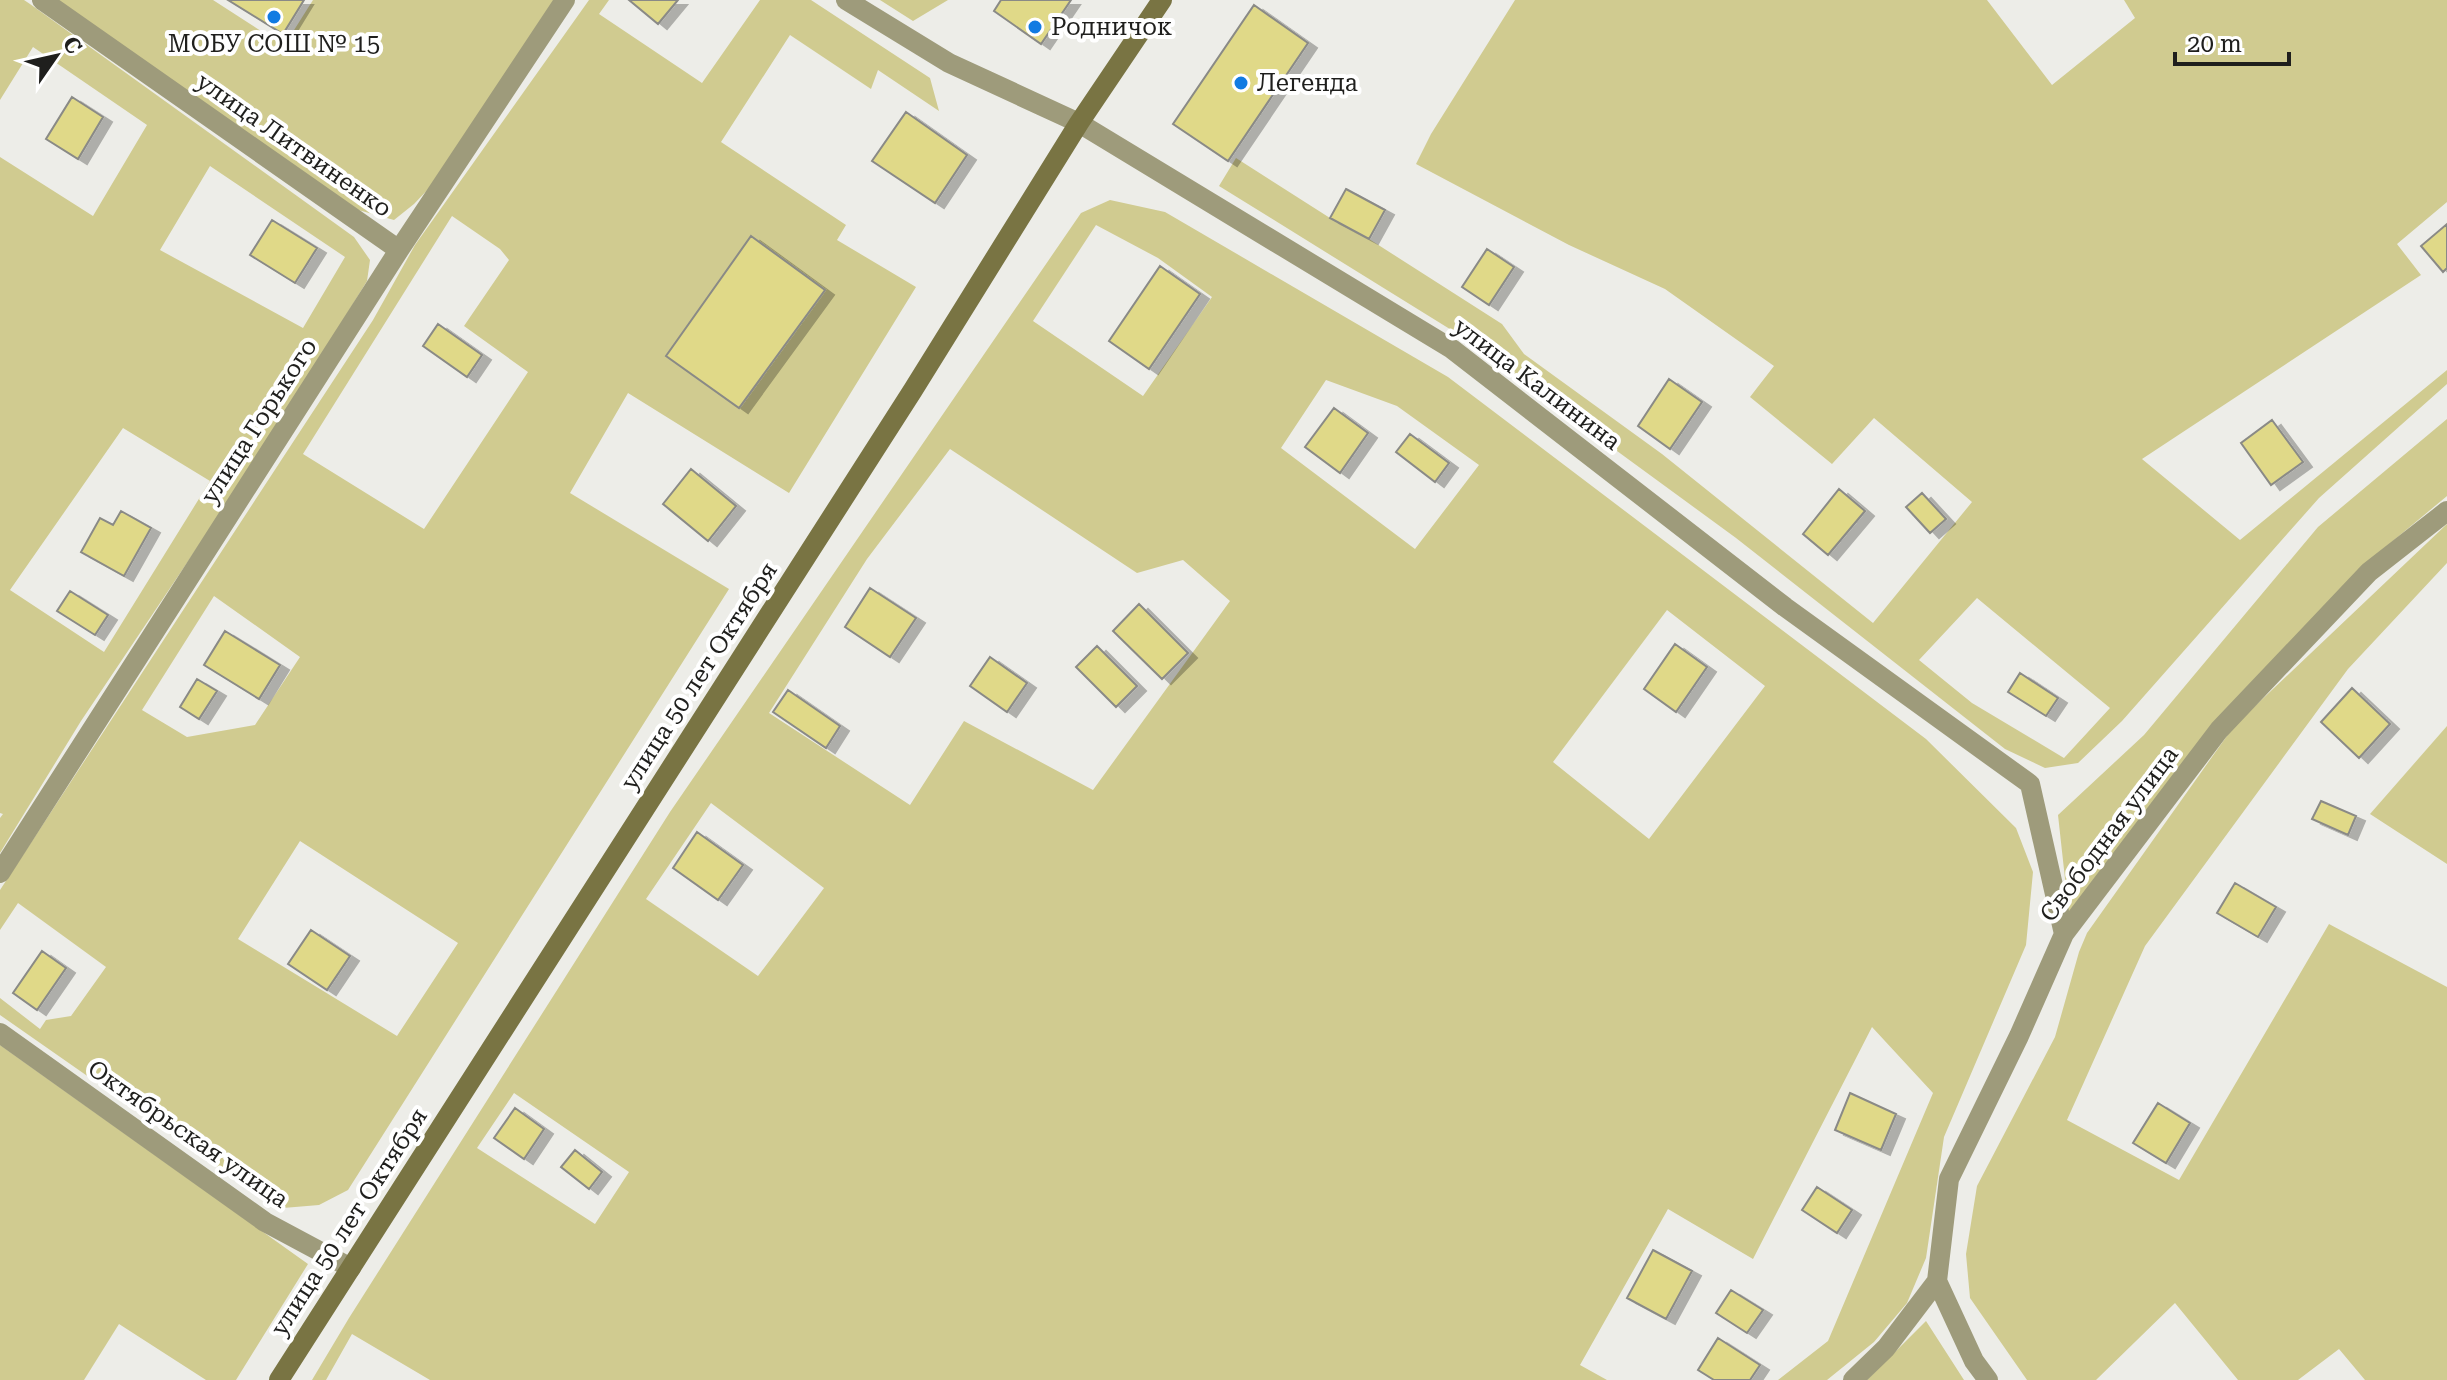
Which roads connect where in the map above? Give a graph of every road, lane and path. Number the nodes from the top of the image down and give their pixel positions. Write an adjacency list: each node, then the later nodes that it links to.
1 (42, 0): 6 (street, улица Литвиненко)
2 (565, 0): 6 (street, улица Горького)
3 (846, 0): 5 (street, улица Калинина)
4 (1162, 0): 5 (main road, улица 50 лет Октября)
5 (1079, 123): 9 (street, улица Калинина); 11 (main road, улица 50 лет Октября)
6 (399, 250): 8 (street, улица Горького)
7 (2447, 511): 9 (street, Свободная улица)
8 (0, 873)
9 (2064, 934): 12 (street, Свободная улица)
10 (0, 1033): 11 (street, Октябрьская улица)
11 (351, 1268): 13 (main road, улица 50 лет Октября)
12 (1937, 1281): 14 (street); 15 (street)
13 (279, 1380)
14 (1853, 1380)
15 (1988, 1380)

